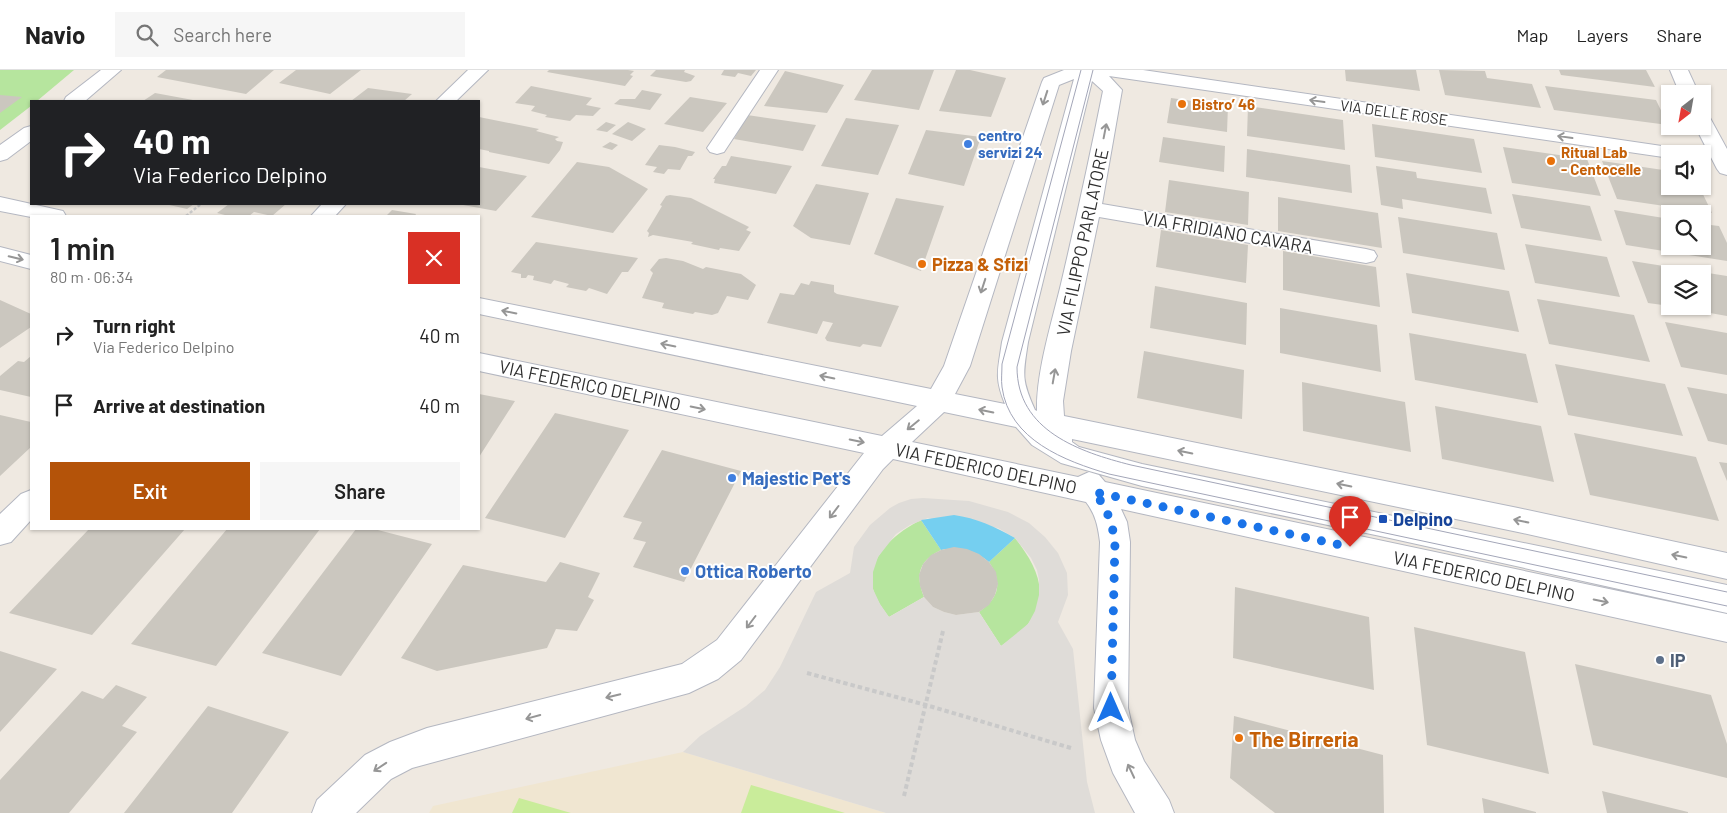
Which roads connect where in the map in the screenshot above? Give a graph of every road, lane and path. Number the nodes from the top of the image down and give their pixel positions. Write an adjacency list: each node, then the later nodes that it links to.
1 (112, 70): 10 (street)
2 (479, 70): 11 (street)
3 (769, 70): 14 (street)
4 (1080, 70): 30 (street, one-way to 30)
5 (1086, 70): 31 (street, VIA FEDERICO DELPINO)
6 (1091, 70): 21 (street, VIA FILIPPO PARLATORE, one-way to 6)
7 (1105, 70): 15 (street, VIA DELLE ROSE, one-way to 7)
8 (1679, 70): 9 (street)
9 (1686, 85)
10 (74, 100)
11 (446, 100)
12 (30, 133): 16 (street)
13 (1709, 135): 17 (street)
14 (717, 148)
15 (1661, 151)
16 (0, 155)
17 (1720, 161)
18 (0, 204): 22 (street)
19 (200, 205): 23 (path)
20 (334, 205): 24 (street)
21 (1090, 209): 26 (street, VIA FRIDIANO CAVARA); 31 (street, VIA FILIPPO PARLATORE, one-way to 21)
22 (50, 215)
23 (187, 215)
24 (323, 215)
25 (0, 254): 27 (street, one-way to 27)
26 (1366, 256)
27 (30, 262)
28 (480, 306): 30 (street, one-way to 28)
29 (480, 362): 32 (street, VIA FEDERICO DELPINO, one-way to 32)
30 (938, 400): 31 (street, one-way to 30); 32 (street, one-way to 32)
31 (1038, 422): 33 (street, VIA FEDERICO DELPINO); 37 (street, one-way to 31)
32 (886, 447): 34 (street, VIA FEDERICO DELPINO); 45 (street, one-way to 45)
33 (1071, 455): 34 (street); 38 (street, VIA FEDERICO DELPINO)
34 (1094, 492): 39 (street, VIA FEDERICO DELPINO, one-way to 39); 46 (street, one-way to 34)
35 (30, 503): 36 (street)
36 (0, 533)
37 (1727, 566)
38 (1727, 599)
39 (1727, 628)
40 (943, 631): 42 (path)
41 (807, 673): 42 (path)
42 (926, 705): 43 (path); 44 (path)
43 (1071, 748)
44 (904, 796)
45 (330, 813)
46 (1156, 813)

